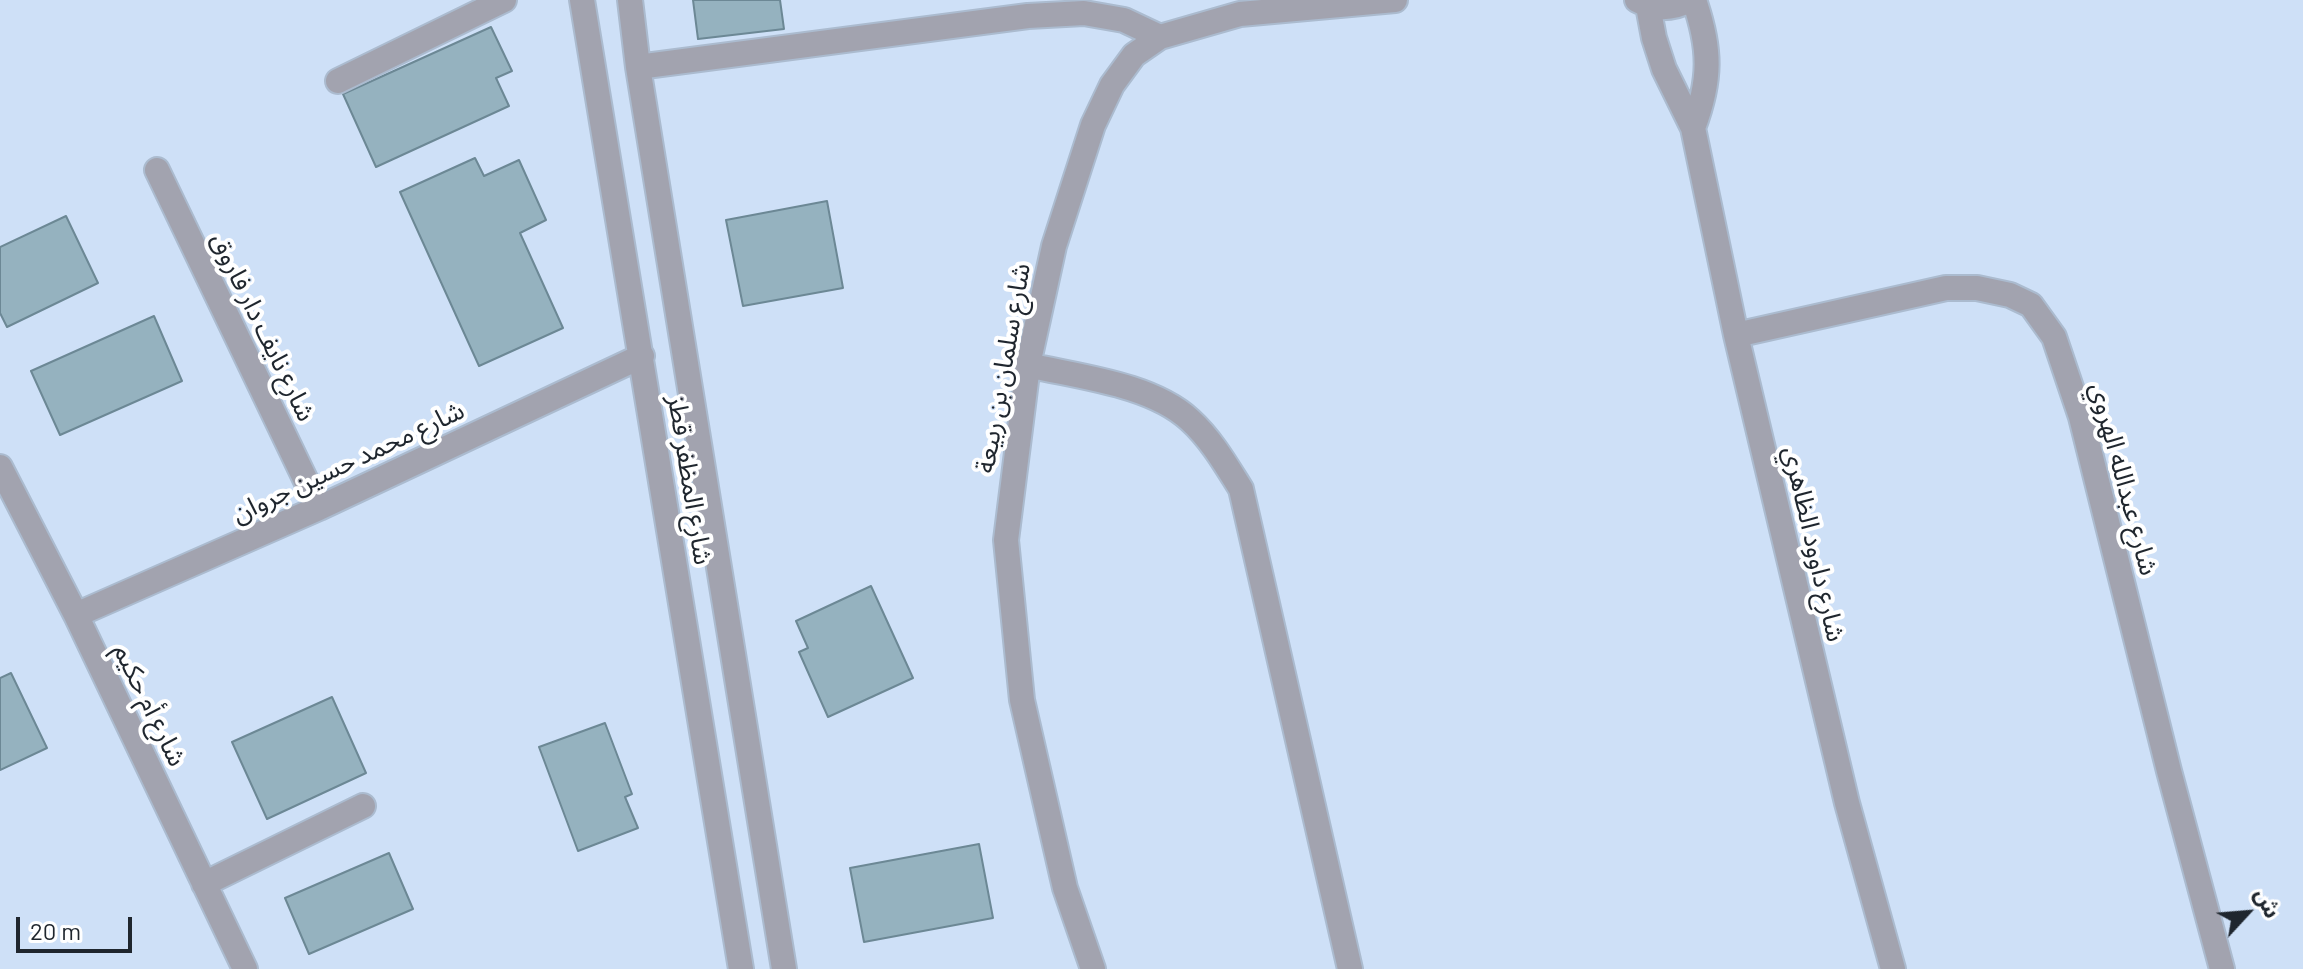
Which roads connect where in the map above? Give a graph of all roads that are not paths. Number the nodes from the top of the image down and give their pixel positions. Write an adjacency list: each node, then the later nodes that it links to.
1 (504, 0): 9 (street)
2 (582, 0): 13 (street, شارع المظفر قطز)
3 (630, 0): 8 (street, شارع المظفر قطز)
4 (1395, 0): 7 (street, شارع سلمان بن ربيعة)
5 (1692, 0): 6 (street); 10 (street, شارع داوود الظاهري)
6 (1642, 3): 10 (street, شارع داوود الظاهري)
7 (1160, 37): 8 (street); 14 (street, شارع سلمان بن ربيعة)
8 (638, 67): 22 (street, شارع المظفر قطز)
9 (338, 81)
10 (1693, 128): 12 (street, شارع داوود الظاهري)
11 (157, 170): 16 (street, شارع نايف دار فاروق)
12 (1736, 335): 25 (street, شارع داوود الظاهري); 26 (street, شارع عبدالله الهروي)
13 (642, 356): 16 (street, شارع محمد حسين جروان); 21 (street, شارع المظفر قطز)
14 (1028, 365): 23 (street, شارع سلمان بن ربيعة); 24 (street)
15 (0, 467): 17 (street, شارع أم حكيم)
16 (319, 508): 17 (street, شارع محمد حسين جروان)
17 (76, 615): 19 (street, شارع أم حكيم)
18 (363, 806): 19 (street)
19 (204, 884): 20 (street, شارع أم حكيم)
20 (245, 969)
21 (741, 969)
22 (784, 969)
23 (1093, 969)
24 (1350, 969)
25 (1893, 969)
26 (2222, 969)

